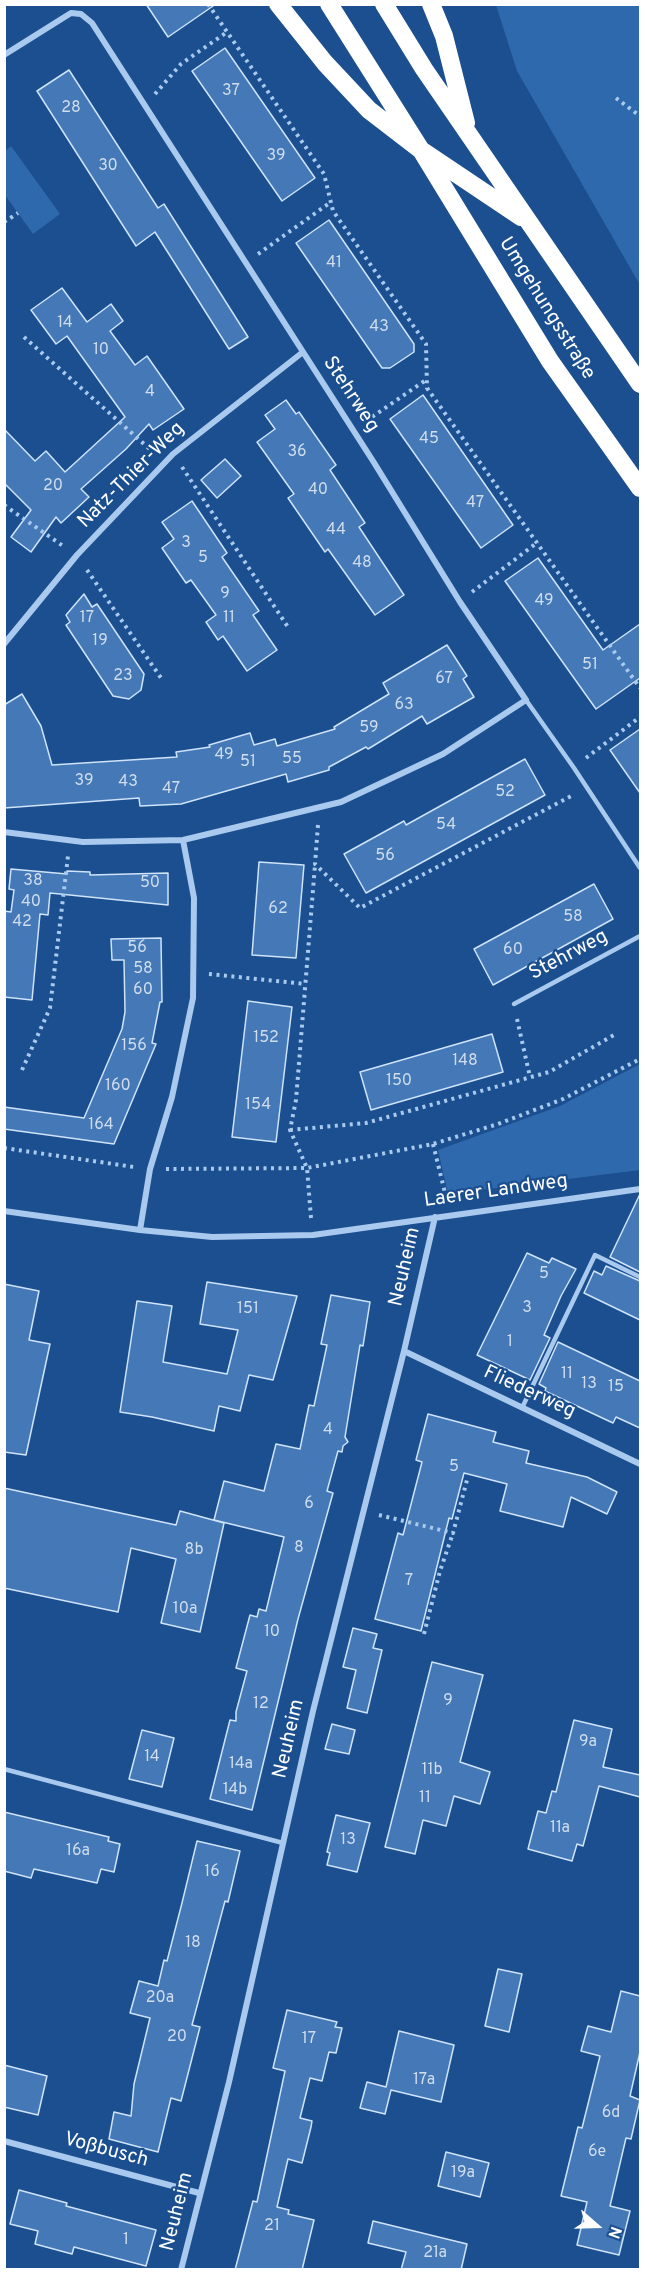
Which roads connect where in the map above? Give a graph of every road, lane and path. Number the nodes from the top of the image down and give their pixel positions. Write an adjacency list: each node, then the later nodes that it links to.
1 (208, 4): 6 (path)
2 (278, 4): 12 (highway)
3 (329, 4): 12 (highway, Umgehungsstraße)
4 (384, 4): 11 (highway, Umgehungsstraße)
5 (431, 4): 11 (highway)
6 (227, 32): 9 (path); 13 (path)
7 (4, 55): 9 (street, Stehrweg)
8 (616, 98): 10 (path)
9 (145, 106): 17 (street, Stehrweg)
10 (640, 116)
11 (469, 133): 16 (highway, Umgehungsstraße)
12 (421, 150): 16 (highway, Umgehungsstraße); 25 (highway, Umgehungsstraße)
13 (331, 202): 17 (path); 20 (path)
14 (18, 213): 15 (path)
15 (4, 222)
16 (530, 223): 21 (highway, Umgehungsstraße)
17 (246, 262): 19 (street, Stehrweg)
18 (24, 337): 24 (path)
19 (303, 352): 22 (street, Stehrweg); 23 (street, Natz-Thier-Weg)
20 (427, 379): 22 (path); 27 (path)
21 (640, 384)
22 (353, 430): 29 (street, Stehrweg)
23 (173, 454): 24 (street, Natz-Thier-Weg); 30 (path)
24 (165, 463): 28 (street, Natz-Thier-Weg)
25 (640, 488)
26 (4, 506): 28 (path)
27 (538, 542): 29 (path); 33 (path)
28 (77, 555): 31 (street, Natz-Thier-Weg); 32 (path)
29 (460, 602): 34 (street, Stehrweg)
30 (288, 627)
31 (4, 644)
32 (161, 678)
33 (640, 688)
34 (526, 700): 36 (lane, Stehrweg); 38 (street)
35 (640, 717): 36 (path)
36 (574, 768): 37 (lane, Stehrweg)
37 (587, 788): 42 (path); 43 (lane, Stehrweg)
38 (320, 808): 40 (street); 42 (path)
39 (4, 832): 41 (street)
40 (183, 840): 41 (street); 45 (street)
41 (70, 841): 50 (path)
42 (315, 864): 46 (path)
43 (640, 868)
44 (640, 936): 47 (lane, Stehrweg)
45 (193, 972): 46 (path); 56 (street)
46 (306, 984): 52 (path)
47 (514, 1004): 51 (path)
48 (614, 1035): 51 (path)
49 (640, 1059): 53 (path)
50 (22, 1070)
51 (530, 1077): 52 (path)
52 (290, 1130): 55 (path)
53 (433, 1144): 55 (path); 59 (path)
54 (4, 1148): 56 (path)
55 (307, 1168): 56 (path); 62 (path)
56 (150, 1169): 61 (street)
57 (640, 1189): 59 (street, Laerer Landweg)
58 (4, 1211): 61 (street, Laerer Landweg)
59 (451, 1215): 60 (street, Laerer Landweg)
60 (435, 1217): 62 (street, Laerer Landweg); 64 (street, Neuheim)
61 (140, 1230): 62 (street, Laerer Landweg)
62 (313, 1235)
63 (640, 1277): 65 (lane)
64 (404, 1351): 65 (street, Fliederweg); 68 (street, Neuheim)
65 (522, 1408): 66 (street, Fliederweg)
66 (640, 1464)
67 (467, 1480): 69 (path)
68 (364, 1511): 69 (path); 72 (street, Neuheim)
69 (453, 1533): 70 (path)
70 (424, 1634)
71 (4, 1769): 72 (lane)
72 (283, 1843): 74 (street, Neuheim)
73 (4, 2141): 74 (street, Voßbusch)
74 (199, 2193): 75 (street, Neuheim)
75 (181, 2270)

